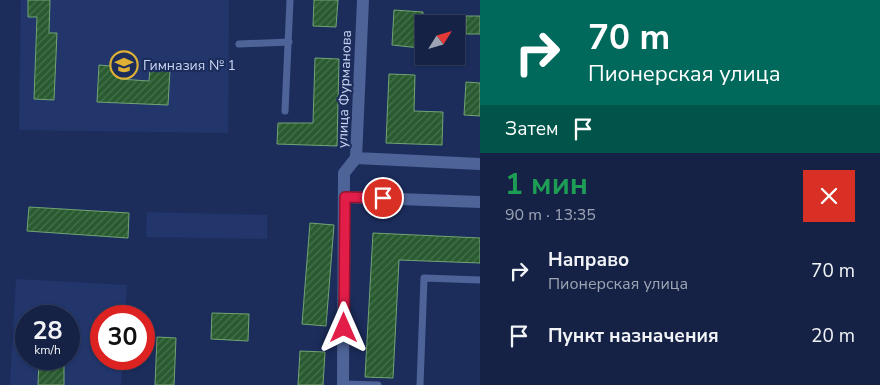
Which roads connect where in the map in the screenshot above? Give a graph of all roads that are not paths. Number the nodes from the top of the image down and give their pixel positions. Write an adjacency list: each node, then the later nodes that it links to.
1 (290, 0): 3 (lane)
2 (363, 0): 6 (street, улица Фурманова)
3 (288, 42): 4 (lane); 5 (lane)
4 (239, 44)
5 (285, 111)
6 (356, 158): 7 (street); 8 (street, улица Фурманова)
7 (480, 164)
8 (345, 197): 9 (street); 11 (street, улица Фурманова)
9 (480, 202)
10 (480, 280): 13 (lane)
11 (343, 384): 12 (lane)
12 (378, 385)
13 (420, 385)

